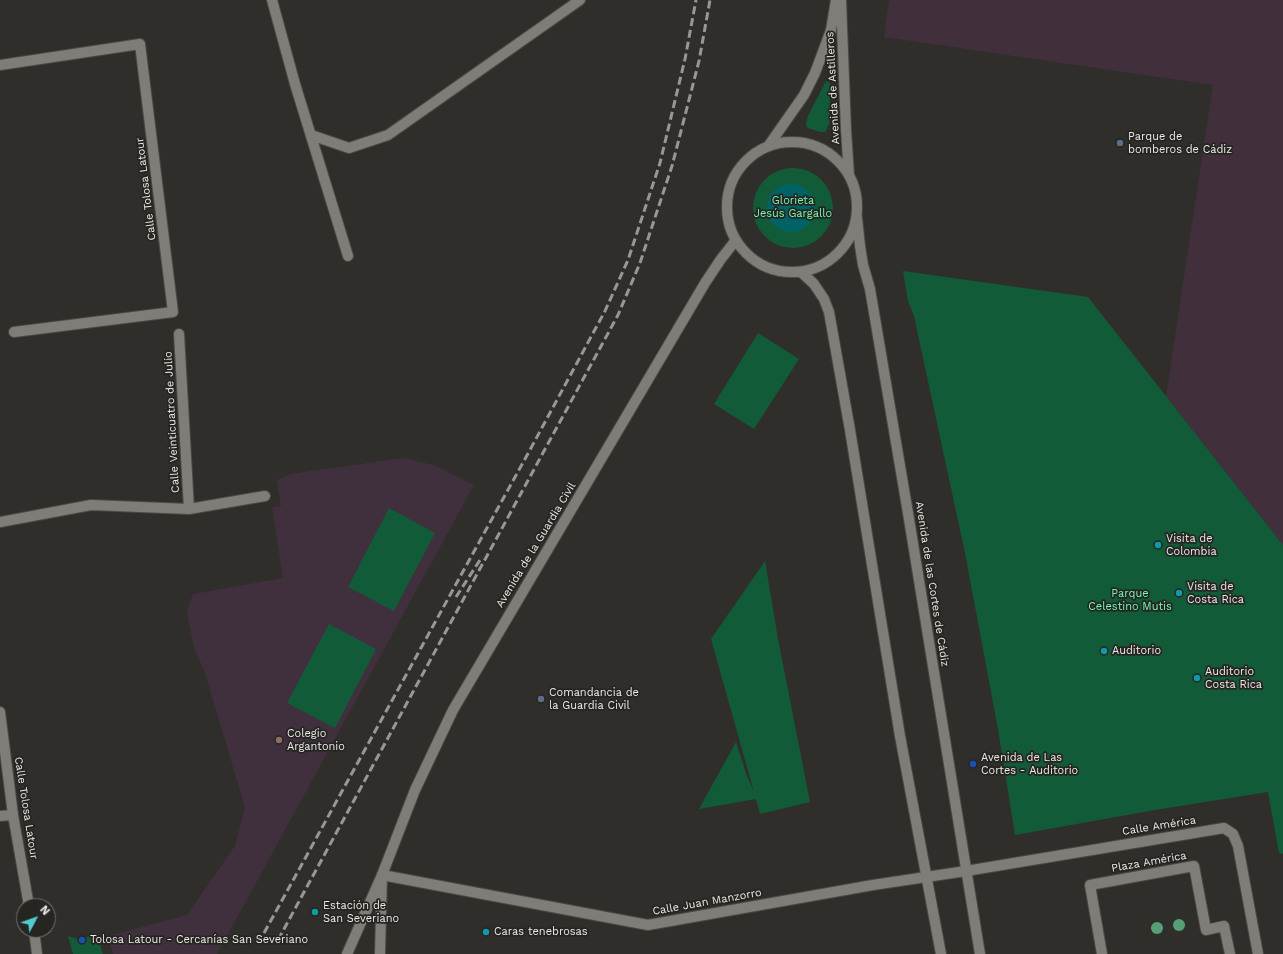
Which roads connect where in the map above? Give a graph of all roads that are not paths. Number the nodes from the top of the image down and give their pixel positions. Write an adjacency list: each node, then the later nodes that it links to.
1 (272, 0): 6 (main road)
2 (580, 0): 6 (main road)
3 (836, 0): 7 (main road, Avenida de Astilleros)
4 (841, 0): 8 (main road, Avenida de Astilleros)
5 (0, 65): 13 (main road, Calle Tolosa Latour)
6 (311, 135): 11 (main road)
7 (769, 145): 8 (main road); 10 (main road)
8 (849, 175): 9 (main road)
9 (857, 218): 12 (main road); 21 (main road, Avenida de las Cortes de Cádiz)
10 (736, 240): 12 (main road); 22 (main road, Avenida de la Guardia Civil)
11 (348, 256)
12 (801, 272): 23 (main road)
13 (14, 332)
14 (179, 334): 16 (main road, Calle Veinticuatro de Julio)
15 (265, 496): 16 (main road, Calle Veinticuatro de Julio)
16 (189, 509): 17 (main road, Calle Veinticuatro de Julio)
17 (0, 522)
18 (0, 712): 19 (main road, Calle Tolosa Latour)
19 (13, 815): 20 (main road); 24 (main road, Calle Tolosa Latour)
20 (0, 816)
21 (966, 871): 23 (main road, Calle Juan Manzorro); 30 (main road, Avenida de las Cortes de Cádiz); 33 (main road, Calle América)
22 (382, 875): 23 (main road, Calle Juan Manzorro); 27 (main road, Avenida de la Guardia Civil); 28 (main road)
23 (926, 876): 29 (main road)
24 (28, 898)
25 (35, 938): 26 (main road)
26 (37, 954)
27 (347, 954)
28 (380, 954)
29 (941, 954)
30 (980, 954)
31 (1102, 954): 32 (main road, Plaza América)
32 (1230, 954)
33 (1258, 954)

